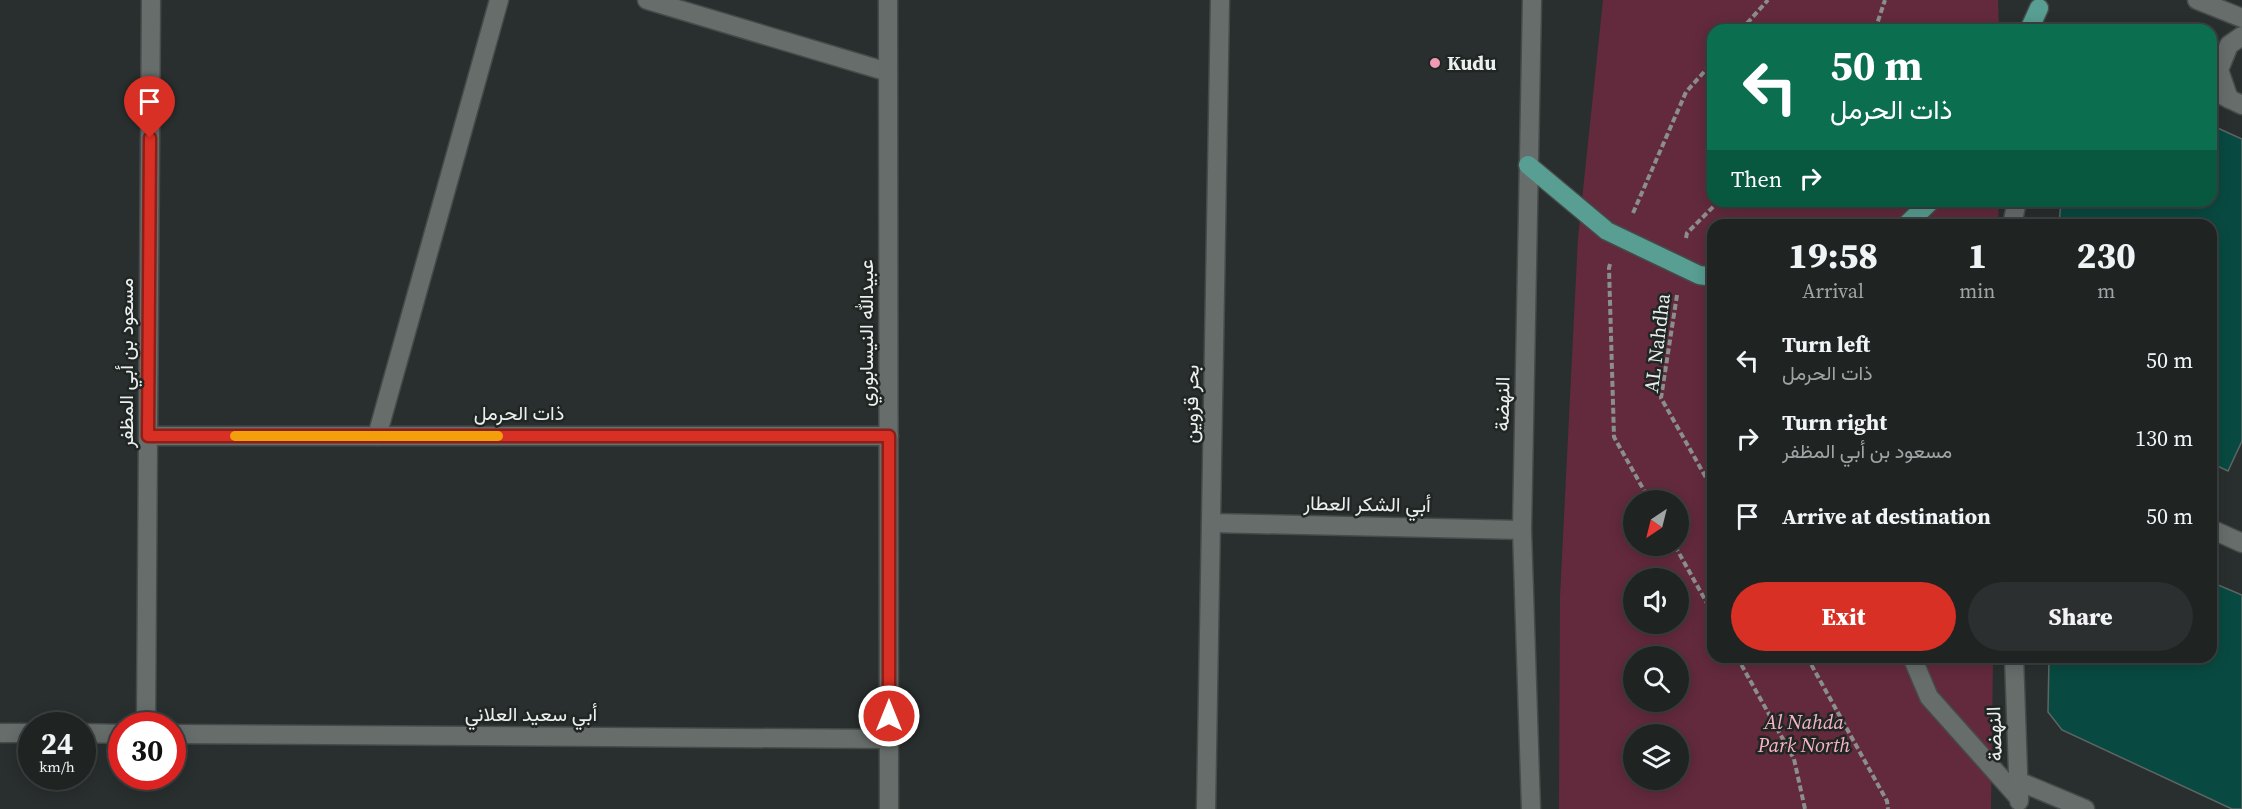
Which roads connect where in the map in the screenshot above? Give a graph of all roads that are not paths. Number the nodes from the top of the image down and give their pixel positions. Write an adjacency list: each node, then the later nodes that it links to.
1 (151, 0): 20 (street, مسعود بن أبي المظفر)
2 (499, 0): 21 (street)
3 (647, 0): 13 (street)
4 (888, 0): 13 (street, عبيدالله النيسابوري)
5 (1220, 0): 23 (street, بحر قزوين)
6 (1532, 0): 16 (street, النهضة)
7 (2197, 0): 9 (street)
8 (2039, 4): 10 (main road); 11 (street)
9 (2242, 18)
10 (2031, 24)
11 (2041, 24)
12 (2242, 36): 15 (street)
13 (888, 72): 22 (street, عبيدالله النيسابوري)
14 (2217, 93): 15 (street)
15 (2235, 102)
16 (1528, 165): 19 (main road, bridge); 24 (street, النهضة)
17 (1925, 207): 18 (main road)
18 (1912, 219)
19 (1707, 277)
20 (148, 436): 21 (street, ذات الحرمل); 29 (street, مسعود بن أبي المظفر)
21 (377, 436): 22 (street, ذات الحرمل)
22 (889, 436): 33 (street, عبيدالله النيسابوري)
23 (1211, 523): 24 (street, أبي الشكر العطار); 36 (street, بحر قزوين)
24 (1522, 530): 37 (street, النهضة)
25 (2217, 532): 26 (street)
26 (2242, 543)
27 (1915, 663): 34 (street)
28 (2014, 663): 34 (street, النهضة)
29 (146, 712)
30 (0, 733): 31 (street)
31 (18, 733)
32 (186, 734): 33 (street, أبي سعيد العلاني)
33 (889, 740): 35 (street, عبيدالله النيسابوري)
34 (2019, 796): 38 (street)
35 (889, 809)
36 (1206, 809)
37 (1531, 809)
38 (2085, 809)

